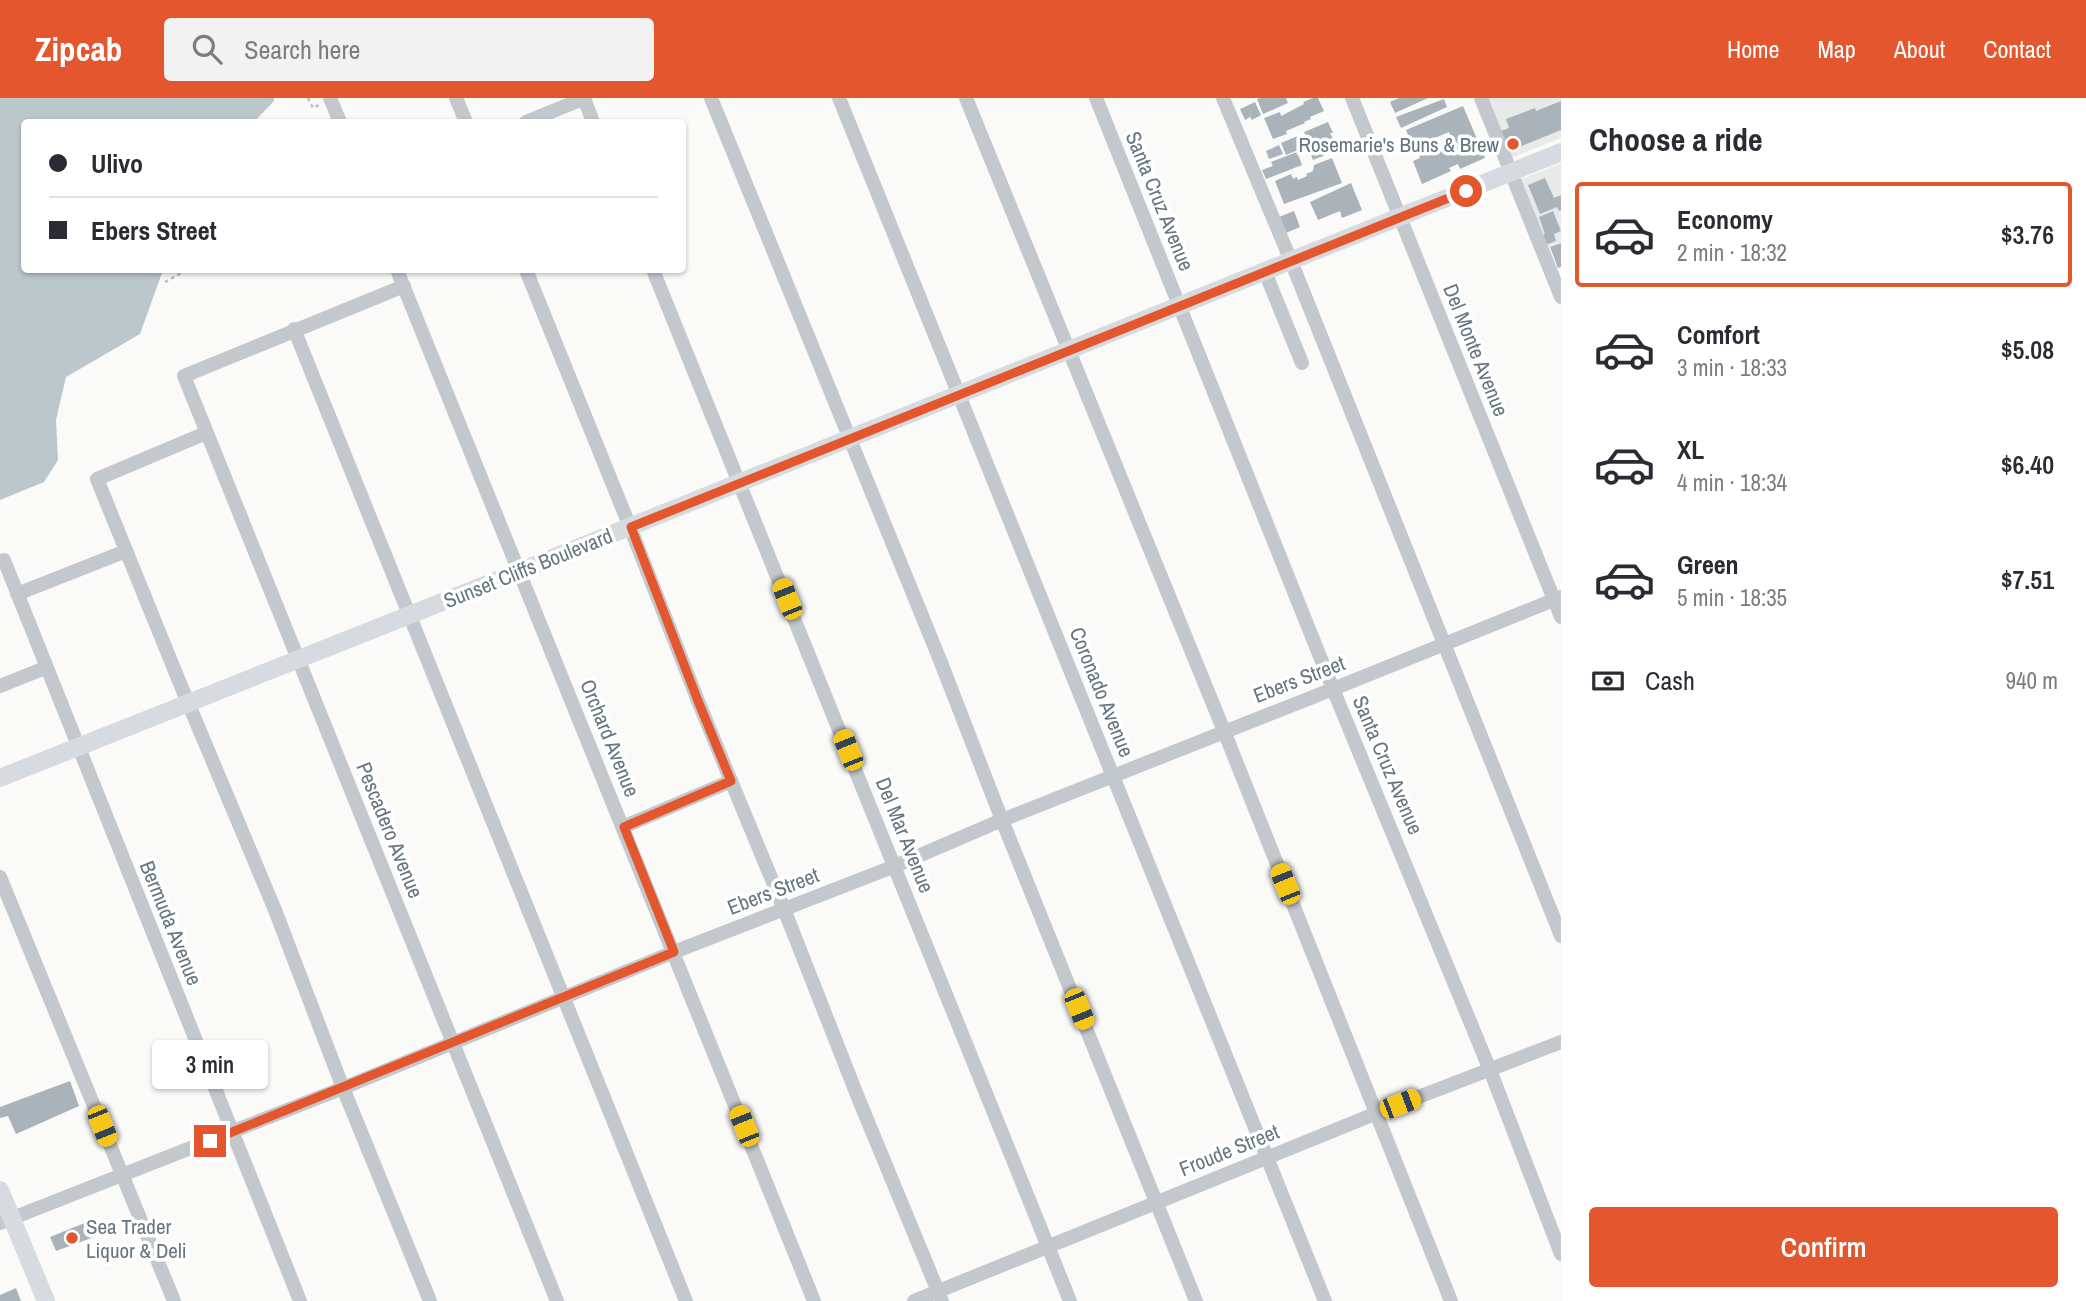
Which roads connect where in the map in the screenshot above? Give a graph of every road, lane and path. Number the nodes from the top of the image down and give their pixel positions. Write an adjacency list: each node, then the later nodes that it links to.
1 (308, 98): 12 (path)
2 (330, 98): 13 (street)
3 (456, 98): 14 (street)
4 (584, 98): 15 (street); 16 (street)
5 (712, 98): 35 (street)
6 (839, 98): 33 (street, Coronado Avenue)
7 (966, 98): 31 (street)
8 (1096, 98): 29 (street, Santa Cruz Avenue)
9 (1223, 98): 20 (street)
10 (1352, 98): 19 (street, Del Monte Avenue)
11 (1480, 98): 18 (street)
12 (311, 103)
13 (339, 119)
14 (465, 119)
15 (533, 119)
16 (592, 119)
17 (1561, 152): 18 (main road, Sunset Cliffs Boulevard)
18 (1510, 173): 19 (main road, Sunset Cliffs Boulevard); 28 (street)
19 (1399, 217): 20 (main road, Sunset Cliffs Boulevard); 42 (street, Del Monte Avenue)
20 (1291, 261): 21 (main road, Sunset Cliffs Boulevard); 45 (street)
21 (1265, 272): 29 (main road, Sunset Cliffs Boulevard); 32 (street)
22 (182, 273): 26 (path)
23 (398, 273): 27 (street, Orchard Avenue)
24 (527, 273): 37 (street)
25 (654, 273): 36 (street, Del Mar Avenue)
26 (165, 282)
27 (404, 286): 30 (street); 40 (street, Orchard Avenue)
28 (1561, 297)
29 (1179, 306): 31 (main road, Sunset Cliffs Boulevard); 49 (street, Santa Cruz Avenue)
30 (294, 329): 34 (street, Pescadero Avenue); 43 (street)
31 (1070, 350): 33 (main road, Sunset Cliffs Boulevard); 51 (street)
32 (1302, 363)
33 (959, 395): 35 (main road, Sunset Cliffs Boulevard); 53 (street, Coronado Avenue)
34 (206, 433): 38 (street); 46 (street, Pescadero Avenue)
35 (850, 439): 36 (main road, Sunset Cliffs Boulevard); 56 (street)
36 (739, 484): 37 (main road, Sunset Cliffs Boulevard); 58 (street, Del Mar Avenue)
37 (631, 527): 40 (main road, Sunset Cliffs Boulevard); 55 (street)
38 (126, 551): 41 (street); 50 (street)
39 (4, 560): 41 (street, Bermuda Avenue)
40 (520, 571): 43 (main road, Sunset Cliffs Boulevard); 57 (street, Orchard Avenue)
41 (17, 594): 47 (street, Bermuda Avenue)
42 (1557, 598): 44 (street, Del Monte Avenue); 45 (street, Ebers Street)
43 (408, 616): 46 (main road, Sunset Cliffs Boulevard); 63 (street)
44 (1561, 617)
45 (1444, 644): 49 (street, Ebers Street); 61 (street)
46 (299, 660): 50 (main road, Sunset Cliffs Boulevard); 64 (street, Pescadero Avenue)
47 (45, 668): 48 (street); 52 (street, Bermuda Avenue)
48 (0, 686)
49 (1333, 689): 51 (street, Ebers Street); 66 (street, Santa Cruz Avenue)
50 (189, 702): 52 (main road, Sunset Cliffs Boulevard); 67 (street)
51 (1224, 731): 53 (street, Ebers Street); 68 (street)
52 (77, 747): 54 (main road, Sunset Cliffs Boulevard); 69 (street, Bermuda Avenue)
53 (1113, 776): 56 (street, Ebers Street); 70 (street, Coronado Avenue)
54 (0, 778)
55 (731, 781): 57 (street); 60 (street)
56 (1002, 820): 58 (street, Ebers Street); 73 (street)
57 (624, 827): 62 (street, Orchard Avenue)
58 (895, 866): 60 (street, Ebers Street); 75 (street, Del Mar Avenue)
59 (0, 877): 71 (street)
60 (784, 909): 62 (street, Ebers Street); 77 (street)
61 (1561, 936)
62 (674, 952): 63 (street, Ebers Street); 84 (street, Orchard Avenue)
63 (562, 998): 64 (street, Ebers Street); 83 (street)
64 (452, 1042): 67 (street, Ebers Street); 82 (street, Pescadero Avenue)
65 (1561, 1042): 66 (street, Froude Street)
66 (1490, 1070): 68 (street, Froude Street); 76 (street, Santa Cruz Avenue)
67 (344, 1088): 69 (street, Ebers Street); 81 (street)
68 (1377, 1113): 70 (street, Froude Street); 89 (street)
69 (232, 1132): 71 (street, Ebers Street); 80 (street, Bermuda Avenue)
70 (1268, 1157): 73 (street, Froude Street); 88 (street, Coronado Avenue)
71 (122, 1176): 74 (street, Ebers Street); 79 (street)
72 (0, 1190): 74 (main road)
73 (1157, 1202): 75 (street, Froude Street); 87 (street)
74 (6, 1221): 78 (main road)
75 (1048, 1247): 77 (street, Froude Street); 86 (street, Del Mar Avenue)
76 (1561, 1254)
77 (940, 1296): 85 (street, Froude Street)
78 (46, 1301)
79 (173, 1301)
80 (300, 1301)
81 (430, 1301)
82 (557, 1301)
83 (685, 1301)
84 (814, 1301)
85 (914, 1301)
86 (1070, 1301)
87 (1196, 1301)
88 (1325, 1301)
89 (1451, 1301)

